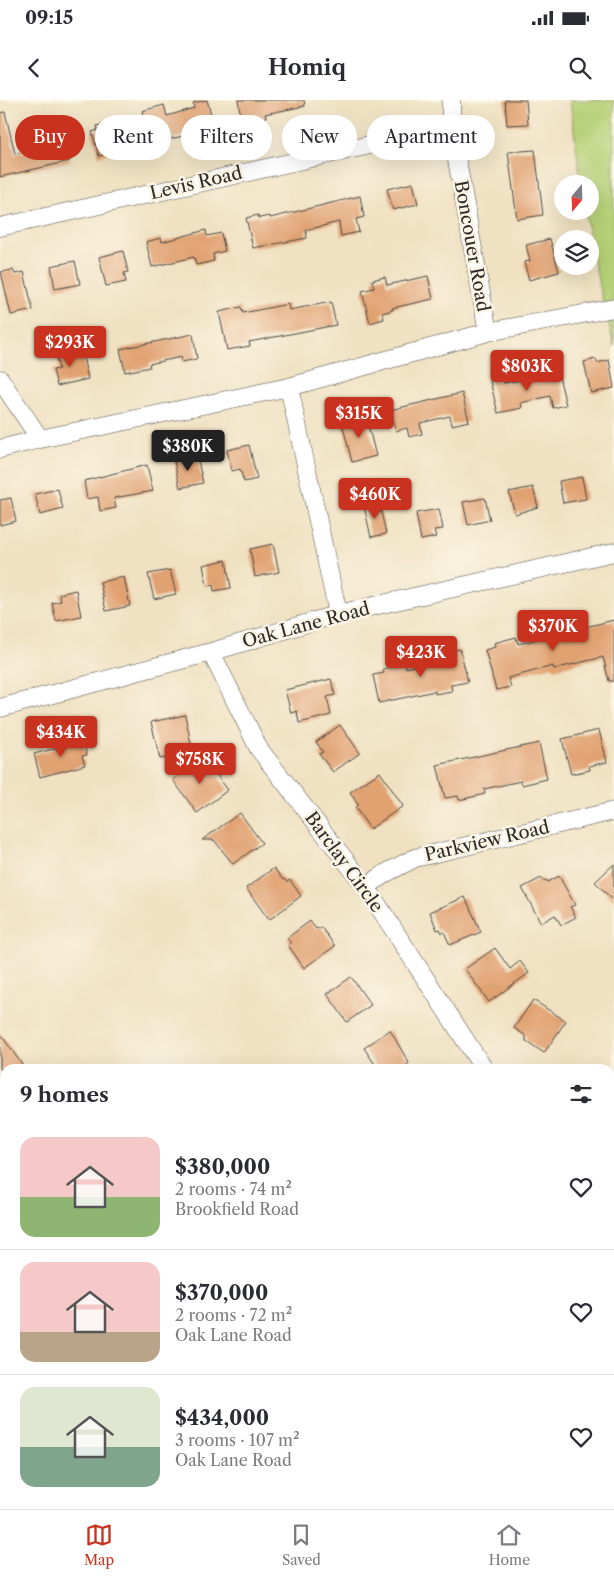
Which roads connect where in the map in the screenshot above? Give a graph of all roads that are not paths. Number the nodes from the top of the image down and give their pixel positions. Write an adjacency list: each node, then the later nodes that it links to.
1 (451, 100): 2 (street, Boncouer Road)
2 (451, 115)
3 (367, 146): 5 (street, Levis Road)
4 (457, 160): 7 (street, Boncouer Road)
5 (0, 227)
6 (614, 308): 7 (street)
7 (488, 332): 9 (street)
8 (0, 379): 10 (street)
9 (289, 387): 10 (street); 13 (street)
10 (40, 439): 11 (street)
11 (0, 449)
12 (614, 552): 13 (street, Oak Lane Road)
13 (338, 614): 14 (street, Oak Lane Road)
14 (211, 652): 15 (street, Oak Lane Road); 17 (street, Barclay Circle)
15 (0, 708)
16 (614, 811): 17 (street, Parkview Road)
17 (366, 887): 18 (street, Barclay Circle)
18 (481, 1064)

